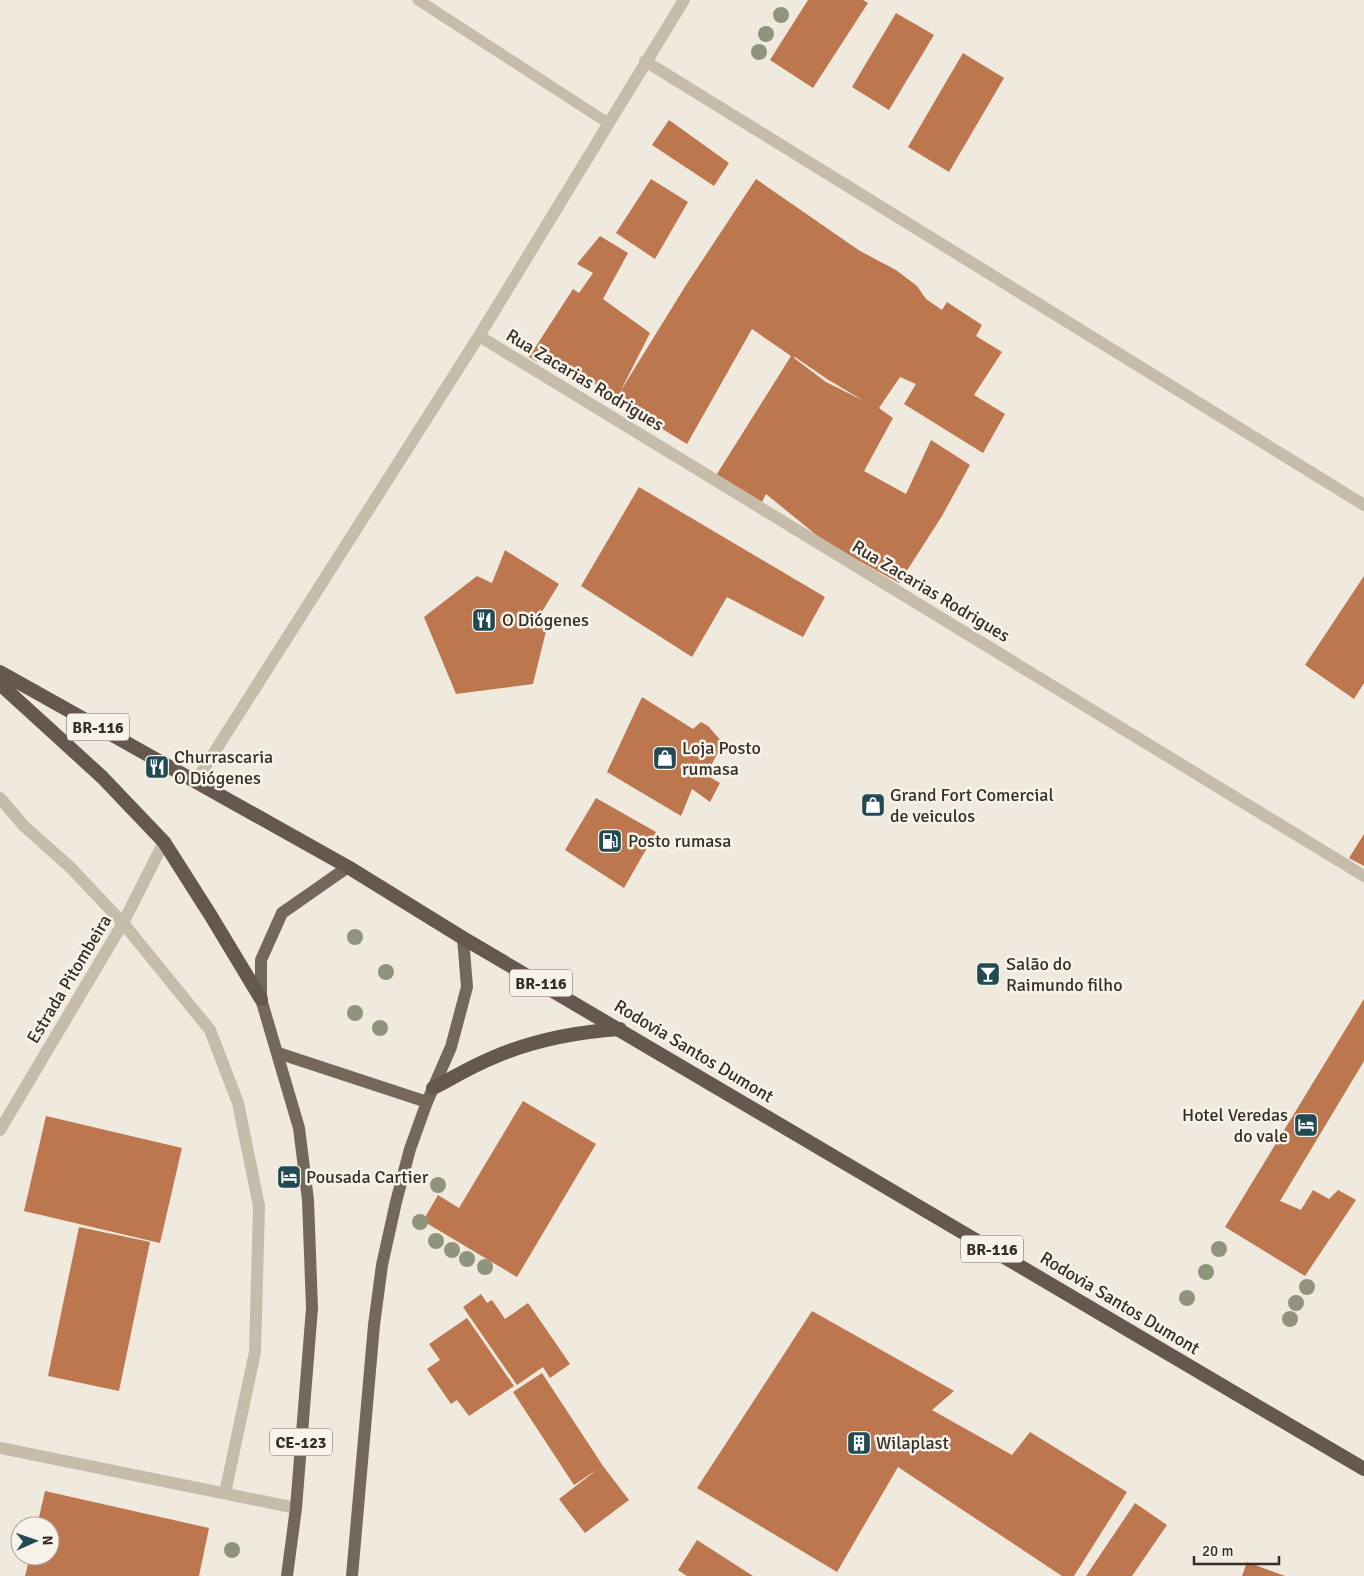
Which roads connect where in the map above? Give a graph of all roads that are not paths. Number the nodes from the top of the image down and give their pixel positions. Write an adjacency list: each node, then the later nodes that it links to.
1 (418, 0): 4 (lane)
2 (684, 0): 3 (street)
3 (645, 61): 4 (street); 6 (street)
4 (608, 123): 5 (street)
5 (479, 336): 9 (street); 13 (street, Rua Zacarias Rodrigues)
6 (1364, 505)
7 (0, 672): 9 (highway, Rodovia Santos Dumont / BR-116)
8 (0, 684): 11 (highway)
9 (196, 781): 12 (highway, Rodovia Santos Dumont / BR-116)
10 (0, 798): 14 (street)
11 (164, 842): 14 (street, Estrada Pitombeira); 16 (highway)
12 (348, 866): 15 (highway, Rodovia Santos Dumont / BR-116); 16 (main road)
13 (1364, 876)
14 (123, 923): 21 (street, Estrada Pitombeira); 24 (street)
15 (463, 938): 17 (highway, Rodovia Santos Dumont / BR-116); 19 (main road)
16 (261, 999): 18 (main road)
17 (620, 1029): 19 (highway); 23 (highway, Rodovia Santos Dumont / BR-116)
18 (278, 1053): 20 (main road); 25 (main road, CE-123)
19 (433, 1088): 20 (main road)
20 (427, 1102): 27 (main road)
21 (0, 1130)
22 (0, 1448): 24 (street)
23 (1364, 1469)
24 (225, 1494): 25 (street)
25 (296, 1508): 26 (main road, CE-123)
26 (287, 1576)
27 (352, 1576)

